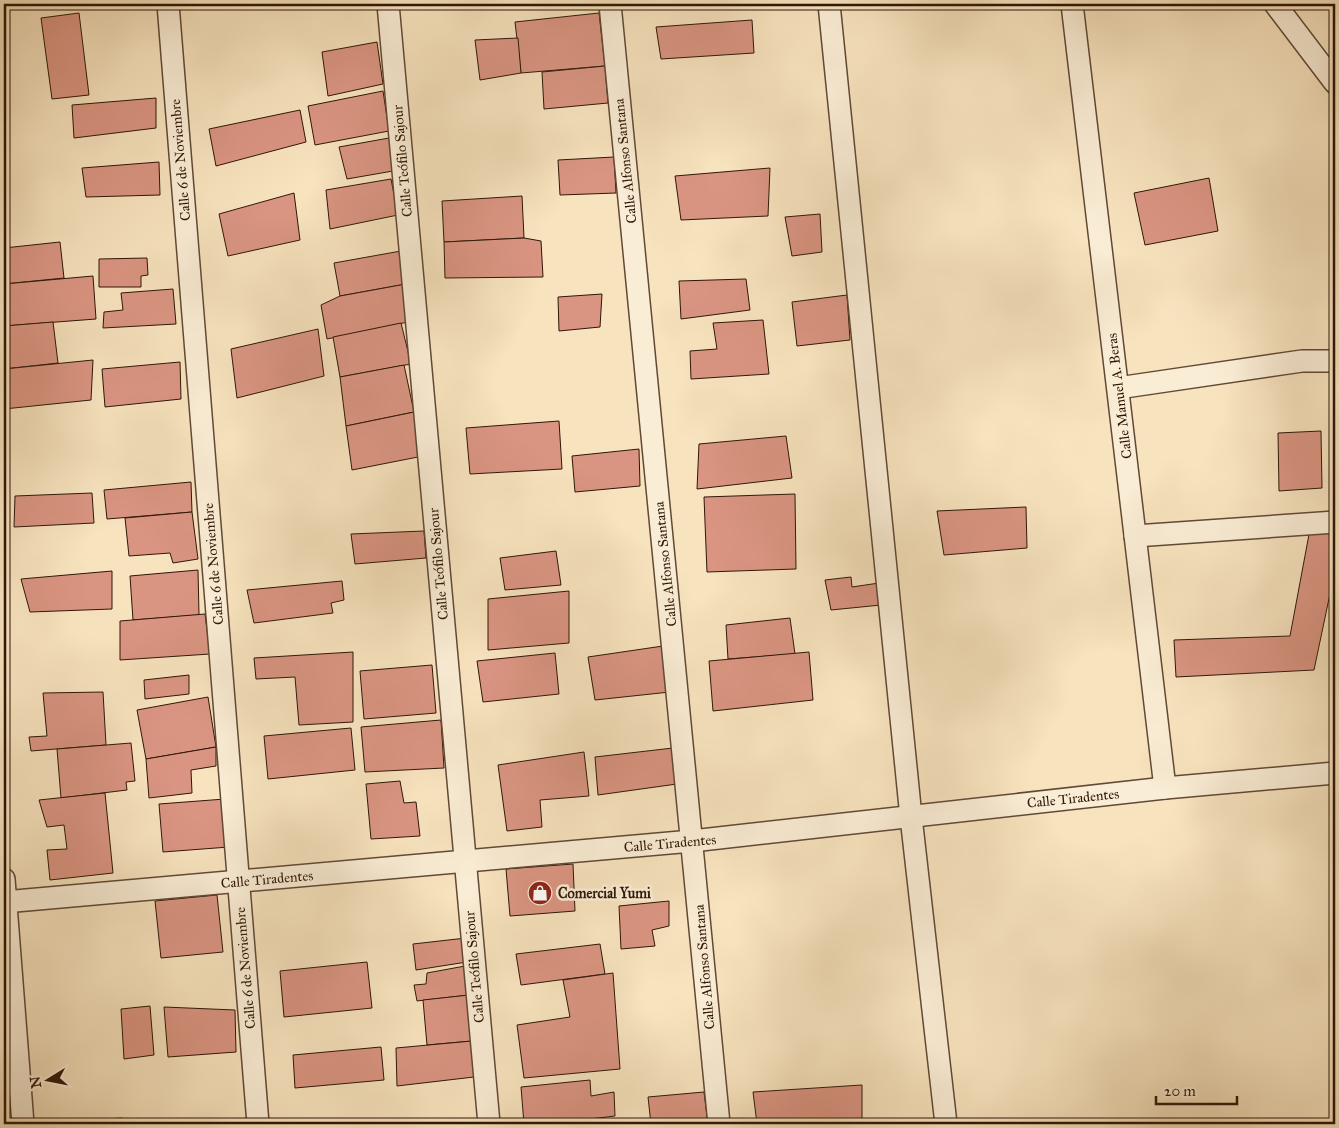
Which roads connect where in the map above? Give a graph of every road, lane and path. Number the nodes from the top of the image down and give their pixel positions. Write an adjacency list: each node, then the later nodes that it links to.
1 (168, 4): 18 (street, Calle 6 de Noviembre)
2 (388, 4): 16 (street, Calle Teófilo Sajour)
3 (610, 4): 15 (street, Calle Alfonso Santana)
4 (829, 4): 14 (street)
5 (1072, 4): 9 (street, Calle Manuel A. Beras)
6 (1275, 4): 7 (street)
7 (1332, 71)
8 (1335, 361): 9 (street)
9 (1118, 388): 11 (street, Calle Manuel A. Beras)
10 (1335, 522): 11 (street)
11 (1135, 536): 13 (street, Calle Manuel A. Beras)
12 (1335, 773): 13 (street, Calle Tiradentes)
13 (1165, 788): 14 (street, Calle Tiradentes)
14 (911, 817): 15 (street, Calle Tiradentes); 24 (street)
15 (692, 841): 16 (street, Calle Tiradentes); 23 (street, Calle Alfonso Santana)
16 (464, 862): 18 (street, Calle Tiradentes); 22 (street, Calle Teófilo Sajour)
17 (4, 879): 19 (street)
18 (238, 882): 19 (street, Calle Tiradentes); 21 (street, Calle 6 de Noviembre)
19 (5, 902): 20 (street)
20 (24, 1124)
21 (258, 1124)
22 (489, 1124)
23 (718, 1124)
24 (946, 1124)

